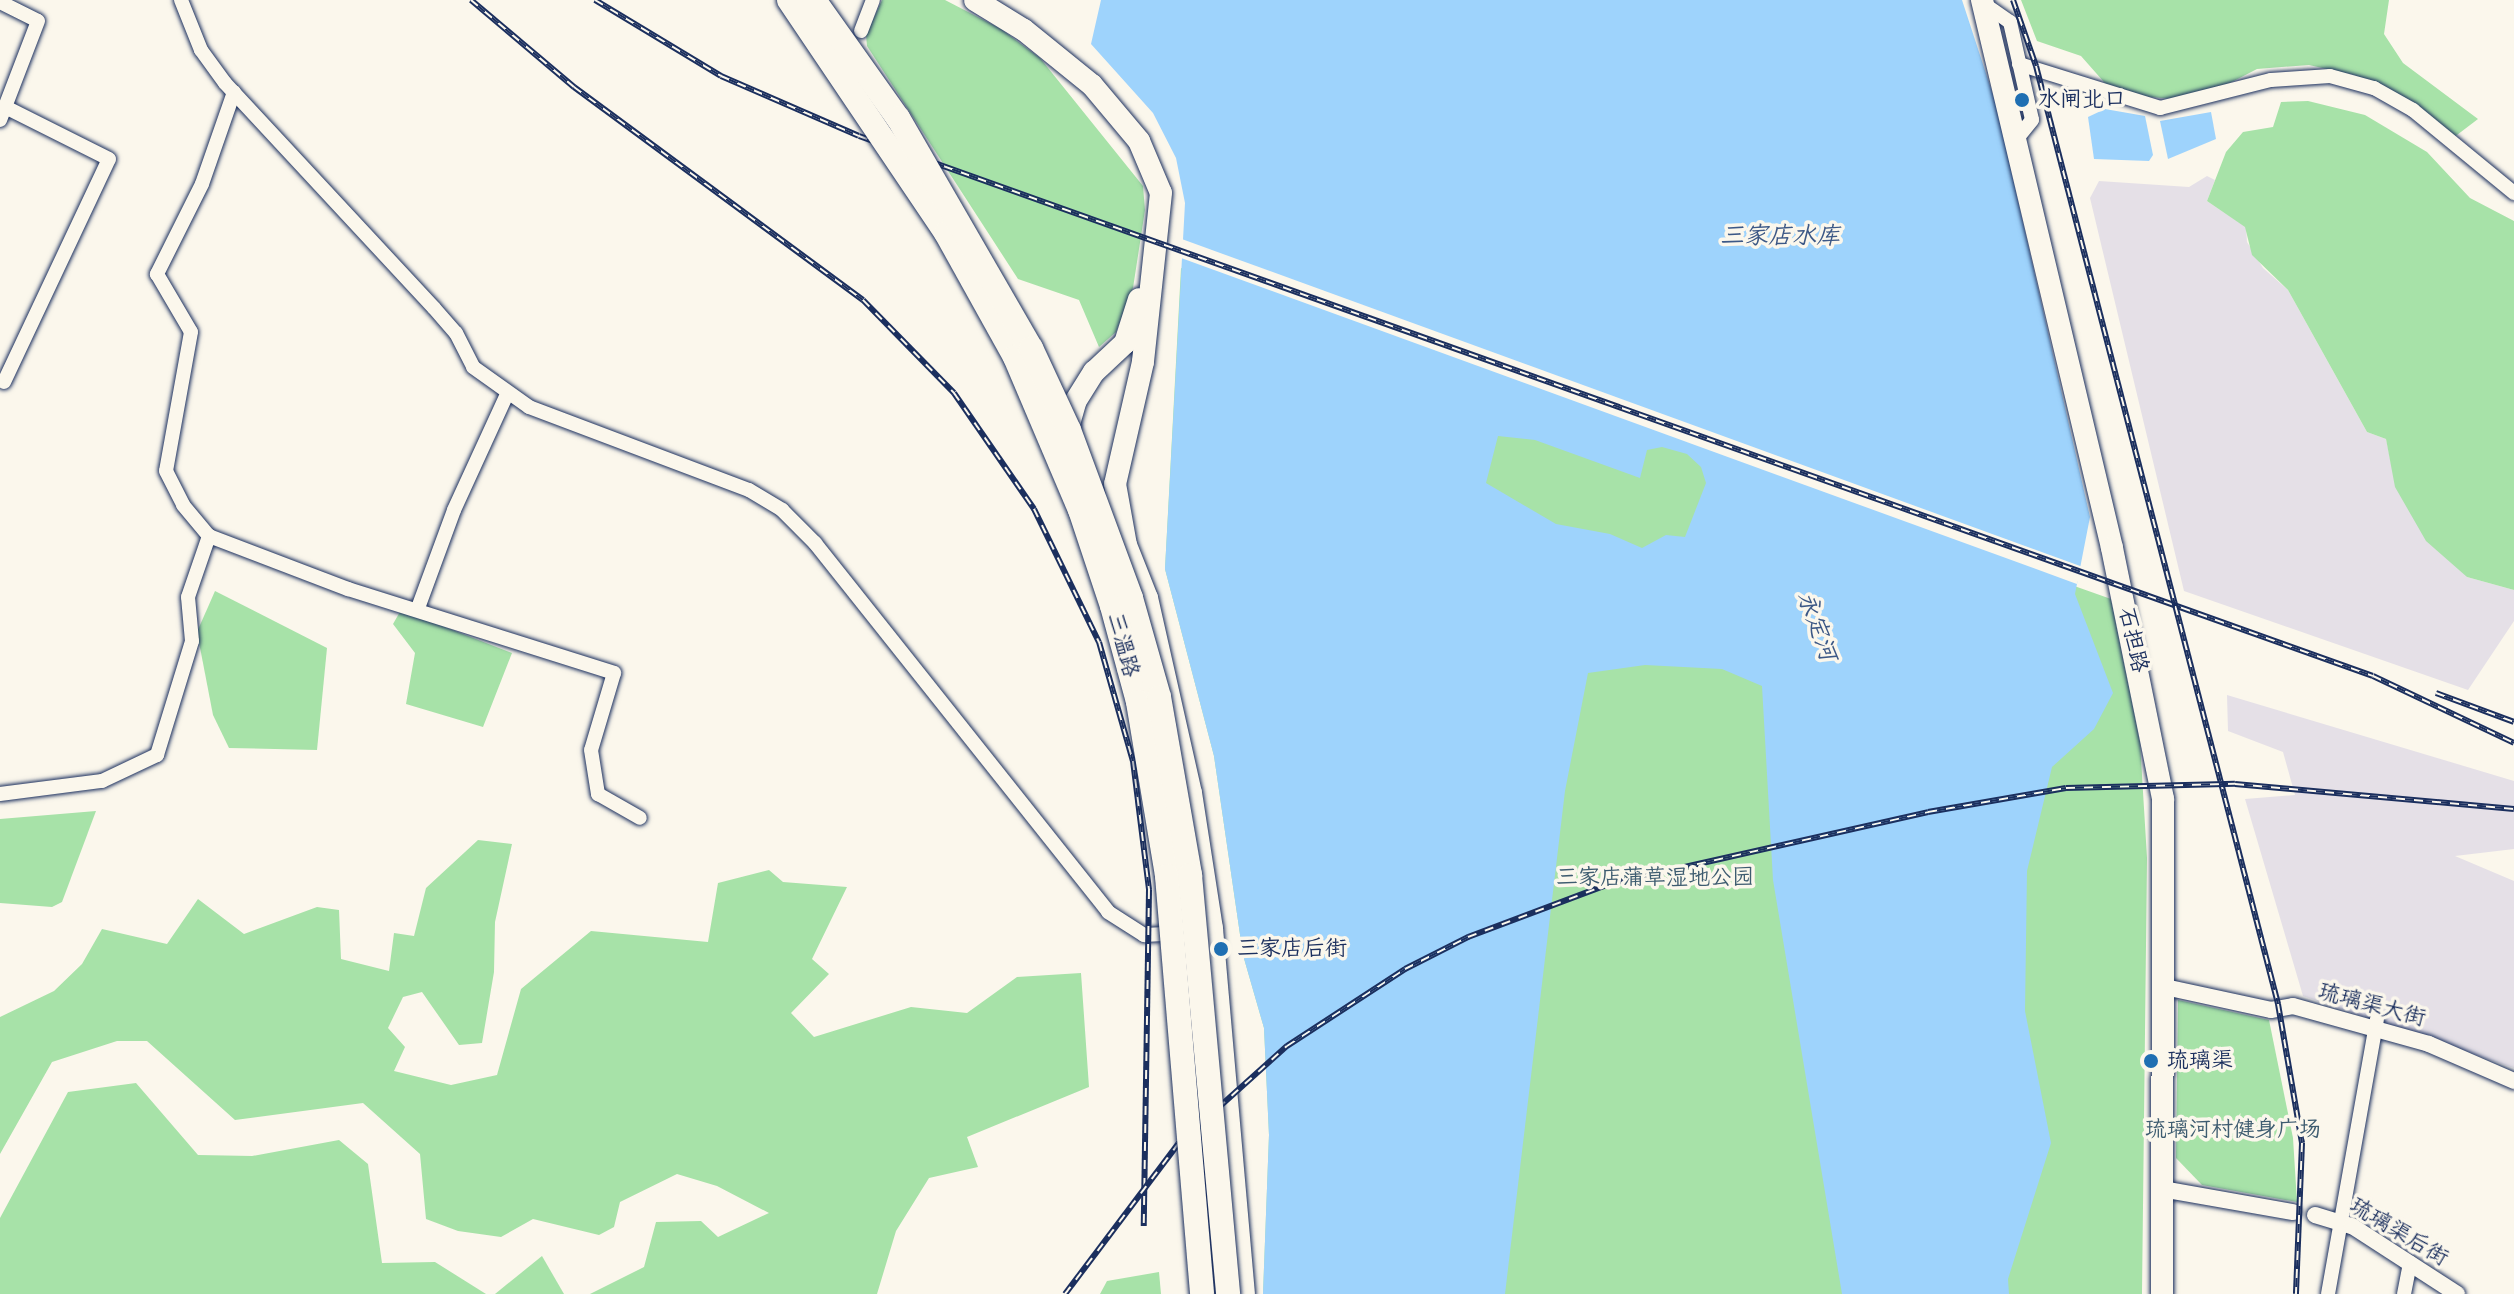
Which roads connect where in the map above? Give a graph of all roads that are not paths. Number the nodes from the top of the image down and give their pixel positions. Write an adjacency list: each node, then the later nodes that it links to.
1 (181, 0): 12 (street)
2 (789, 0): 18 (highway, bridge)
3 (814, 0): 35 (highway, bridge)
4 (873, 0): 8 (street)
5 (975, 0): 9 (main road, 三温路)
6 (0, 2): 11 (street)
7 (1983, 2): 10 (street); 14 (main road, 石担路)
8 (861, 31)
9 (1056, 55): 18 (main road, 三温路); 24 (main road, 三温路)
10 (2019, 64): 14 (street); 15 (street)
11 (7, 83): 13 (street)
12 (234, 92): 17 (street); 19 (street)
13 (2, 114): 16 (street)
14 (2018, 137): 26 (main road, 石担路)
15 (2514, 193)
16 (4, 382)
17 (507, 394): 20 (street); 25 (street)
18 (1080, 510): 21 (main road, 三温路)
19 (209, 536): 20 (street); 22 (street)
20 (418, 608): 23 (street)
21 (1154, 786): 25 (main road, 三温路); 34 (highway, bridge)
22 (0, 794)
23 (640, 818)
24 (1212, 929): 25 (street); 36 (main road, 三温路)
25 (1175, 933): 34 (main road, 三温路)
26 (2165, 987): 27 (street, 琉璃渠大街); 29 (main road, 石担路)
27 (2375, 1024): 28 (street, 琉璃渠大街); 32 (street)
28 (2514, 1081)
29 (2162, 1189): 30 (street); 37 (main road, 石担路)
30 (2293, 1212)
31 (2315, 1215): 32 (street, 琉璃渠后街)
32 (2342, 1221): 33 (street, 琉璃渠后街); 38 (street)
33 (2410, 1263): 39 (street); 40 (street, 琉璃渠后街)
34 (1202, 1294)
35 (1228, 1294)
36 (1244, 1294)
37 (2162, 1294)
38 (2328, 1294)
39 (2404, 1294)
40 (2457, 1294)

